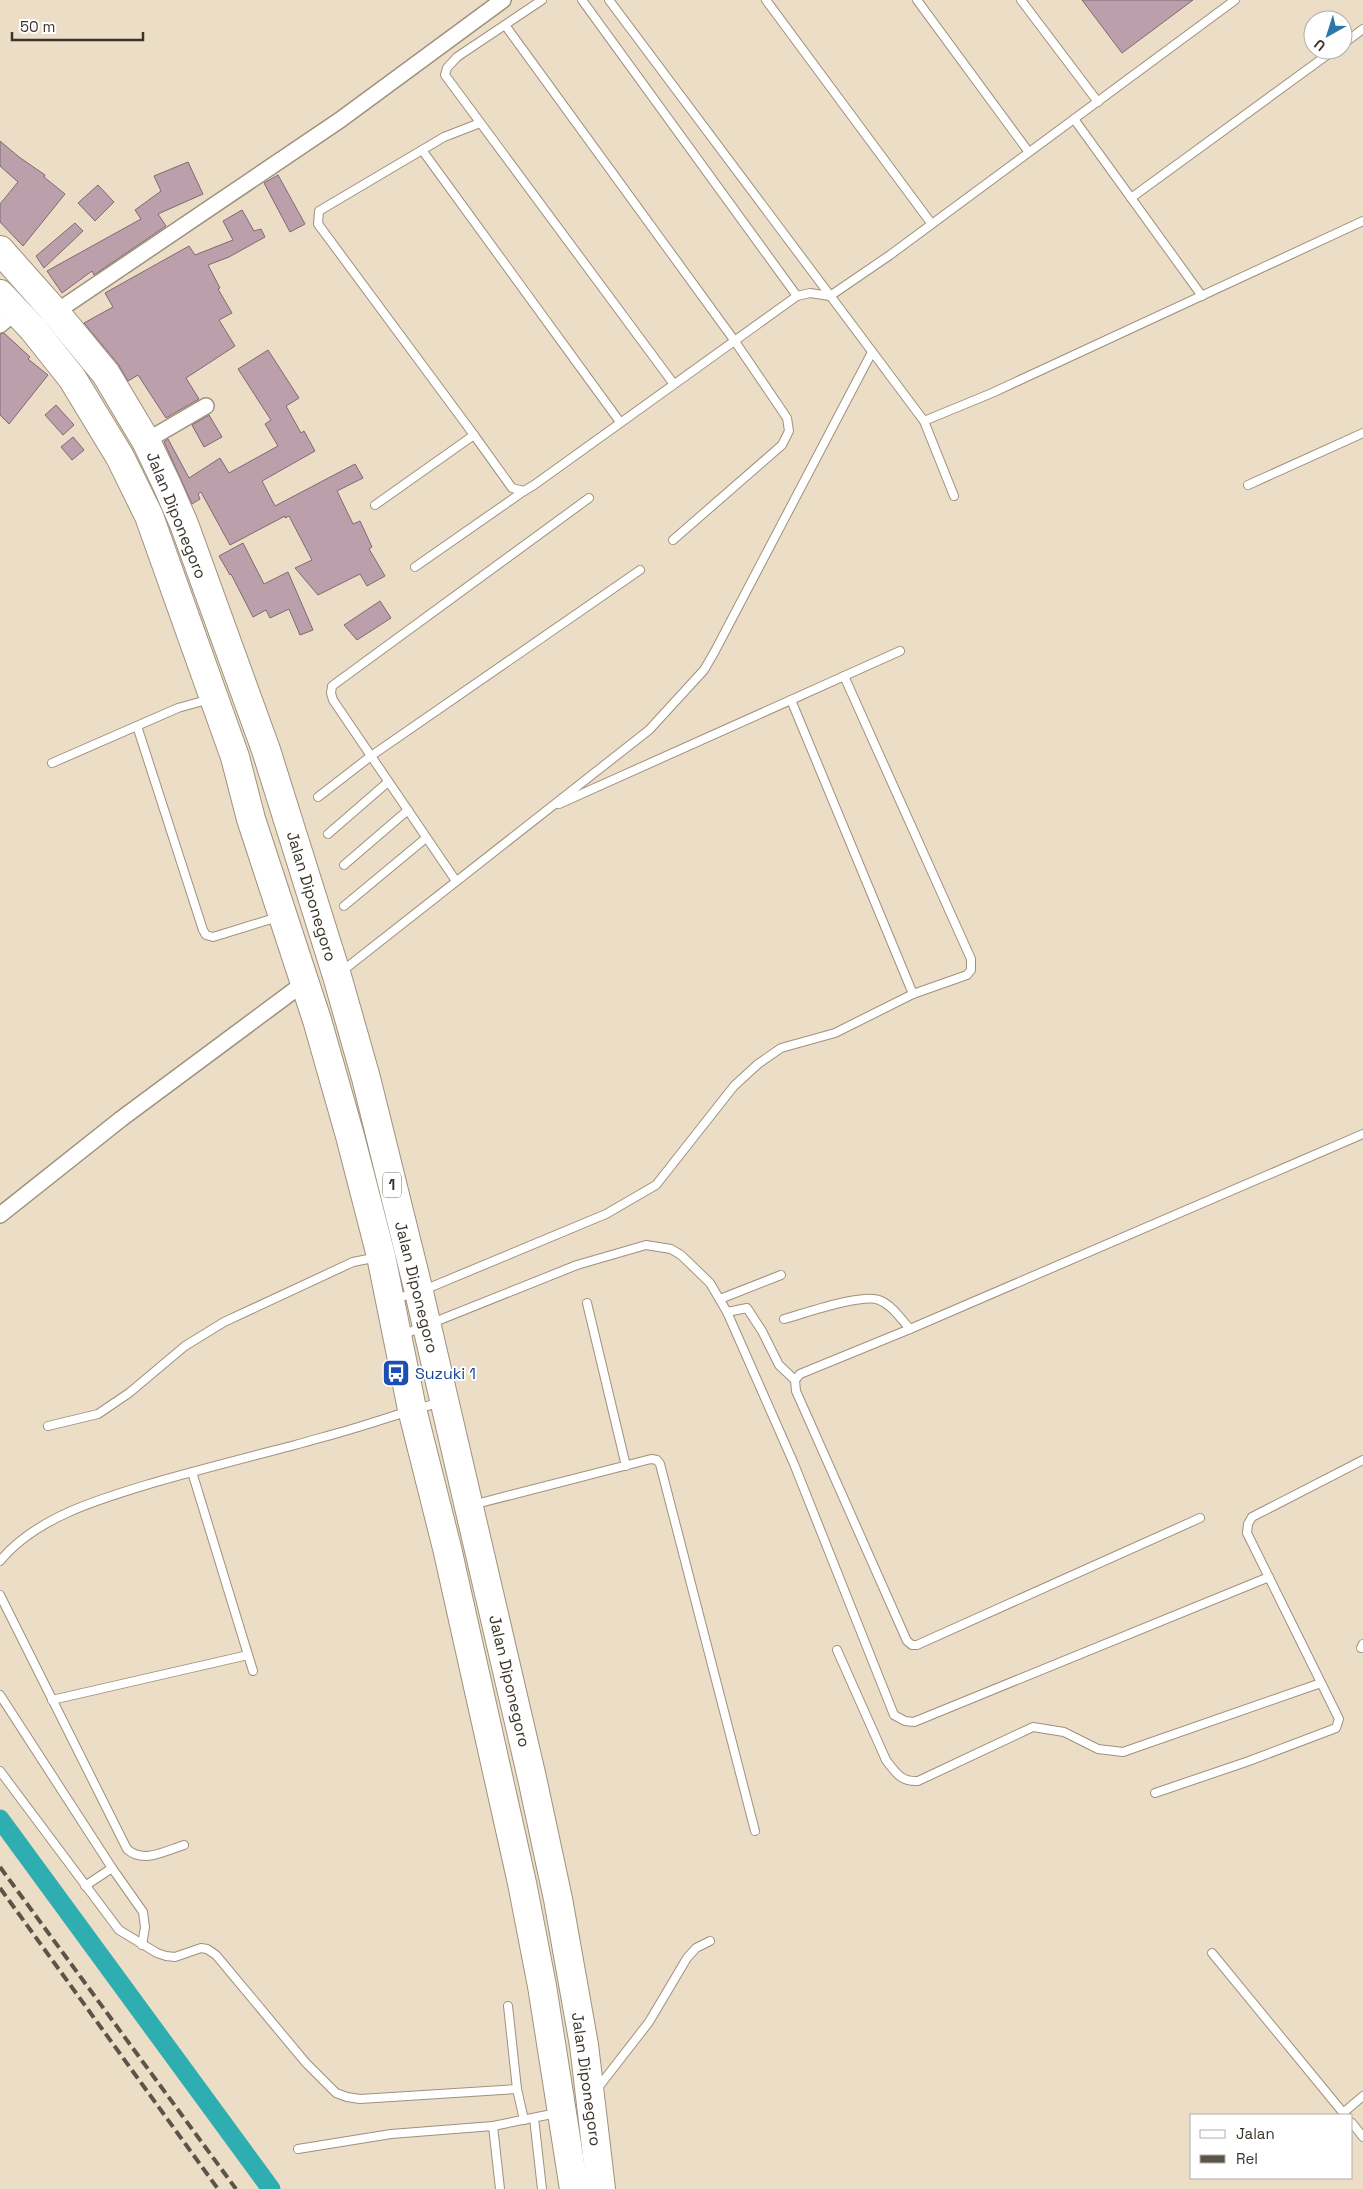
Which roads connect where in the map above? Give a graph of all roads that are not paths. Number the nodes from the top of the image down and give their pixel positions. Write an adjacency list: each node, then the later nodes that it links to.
1 (503, 0): 23 (street)
2 (542, 0): 9 (lane)
3 (582, 0): 20 (lane)
4 (609, 0): 21 (lane)
5 (766, 0): 18 (lane)
6 (917, 0): 15 (lane)
7 (1021, 0): 11 (lane)
8 (1235, 0): 11 (lane)
9 (506, 25): 13 (lane); 25 (lane)
10 (1320, 60): 16 (lane)
11 (1098, 102): 12 (lane)
12 (1074, 119): 15 (lane); 16 (lane)
13 (480, 123): 14 (lane); 27 (lane)
14 (422, 150): 30 (lane); 32 (lane)
15 (1028, 151): 18 (lane)
16 (1131, 198): 22 (lane)
17 (1363, 221): 22 (lane)
18 (931, 223): 21 (lane)
19 (0, 250): 23 (highway, Jalan Diponegoro / 1)
20 (797, 296): 21 (lane); 25 (lane)
21 (830, 296): 26 (lane)
22 (1202, 296): 29 (lane)
23 (47, 302): 24 (street); 24 (street); 33 (highway, Jalan Diponegoro / 1)
24 (12, 315): 44 (highway, Jalan Diponegoro / 1)
25 (734, 340): 27 (lane); 39 (lane)
26 (872, 352): 29 (lane); 53 (lane)
27 (673, 384): 30 (lane)
28 (206, 406): 33 (street)
29 (924, 420): 36 (lane)
30 (620, 422): 35 (lane)
31 (1363, 434): 34 (lane)
32 (474, 435): 35 (lane); 38 (lane)
33 (146, 441): 47 (highway, Jalan Diponegoro / 1)
34 (1248, 485)
35 (524, 490): 40 (lane)
36 (954, 496)
37 (589, 498): 48 (lane)
38 (375, 505)
39 (673, 540)
40 (415, 567)
41 (640, 570): 48 (lane)
42 (900, 652): 43 (lane)
43 (844, 676): 45 (lane); 63 (lane)
44 (213, 699): 46 (lane); 49 (highway, Jalan Diponegoro / 1)
45 (791, 700): 53 (lane); 63 (lane)
46 (137, 726): 50 (lane); 60 (lane)
47 (266, 750): 49 (highway); 61 (highway, Jalan Diponegoro / 1)
48 (371, 756): 51 (lane); 52 (lane)
49 (235, 757): 60 (highway, Jalan Diponegoro / 1)
50 (52, 763)
51 (388, 782): 54 (lane); 55 (lane)
52 (318, 797)
53 (548, 808): 58 (lane)
54 (408, 810): 56 (lane); 57 (lane)
55 (328, 834)
56 (426, 838): 58 (lane); 59 (lane)
57 (344, 864)
58 (456, 881): 61 (lane)
59 (344, 906)
60 (284, 915): 62 (highway, Jalan Diponegoro / 1)
61 (336, 976): 68 (highway, Jalan Diponegoro / 1)
62 (304, 983): 65 (street); 66 (highway, Jalan Diponegoro / 1)
63 (913, 994): 68 (lane)
64 (1363, 1134): 75 (lane)
65 (0, 1214)
66 (380, 1256): 70 (highway, Jalan Diponegoro / 1); 80 (lane)
67 (781, 1275): 69 (lane)
68 (419, 1292): 70 (lane); 74 (highway, Jalan Diponegoro / 1)
69 (720, 1299): 72 (lane); 74 (lane)
70 (390, 1301): 76 (highway, Jalan Diponegoro / 1)
71 (587, 1303): 82 (lane)
72 (727, 1312): 77 (lane); 87 (lane)
73 (784, 1319): 75 (lane)
74 (427, 1326): 76 (lane); 78 (highway, Jalan Diponegoro / 1)
75 (910, 1329): 77 (lane)
76 (397, 1337): 79 (highway, Jalan Diponegoro / 1)
77 (795, 1380): 85 (lane)
78 (444, 1402): 79 (lane); 84 (highway, Jalan Diponegoro / 1)
79 (412, 1409): 83 (lane); 108 (highway, Jalan Diponegoro / 1)
80 (48, 1426)
81 (1363, 1460): 87 (lane)
82 (626, 1466): 84 (lane); 97 (lane)
83 (192, 1472): 86 (lane); 90 (lane)
84 (467, 1506): 106 (highway, Jalan Diponegoro / 1)
85 (1200, 1518)
86 (0, 1561)
87 (1269, 1577): 92 (lane)
88 (0, 1595): 94 (lane)
89 (837, 1650): 92 (lane)
90 (248, 1655): 91 (lane); 94 (lane)
91 (253, 1671)
92 (1321, 1682): 96 (lane)
93 (0, 1695): 99 (lane)
94 (52, 1700): 98 (lane)
95 (0, 1771): 100 (lane)
96 (1154, 1793)
97 (755, 1832)
98 (184, 1845)
99 (112, 1868): 100 (lane); 102 (lane)
100 (85, 1886): 102 (lane)
101 (710, 1941): 106 (lane)
102 (142, 1944): 105 (lane)
103 (1212, 1953): 109 (lane)
104 (508, 2006): 105 (lane)
105 (517, 2088): 111 (lane)
106 (591, 2096): 119 (highway, Jalan Diponegoro / 1)
107 (1363, 2096): 109 (lane)
108 (562, 2113): 110 (lane); 118 (highway, Jalan Diponegoro / 1)
109 (1344, 2114)
110 (534, 2118): 111 (lane); 117 (lane)
111 (524, 2120): 113 (lane)
112 (1353, 2125): 114 (lane)
113 (493, 2126): 115 (lane); 116 (lane)
114 (1363, 2137)
115 (298, 2149)
116 (500, 2189)
117 (542, 2189)
118 (574, 2189)
119 (601, 2189)

